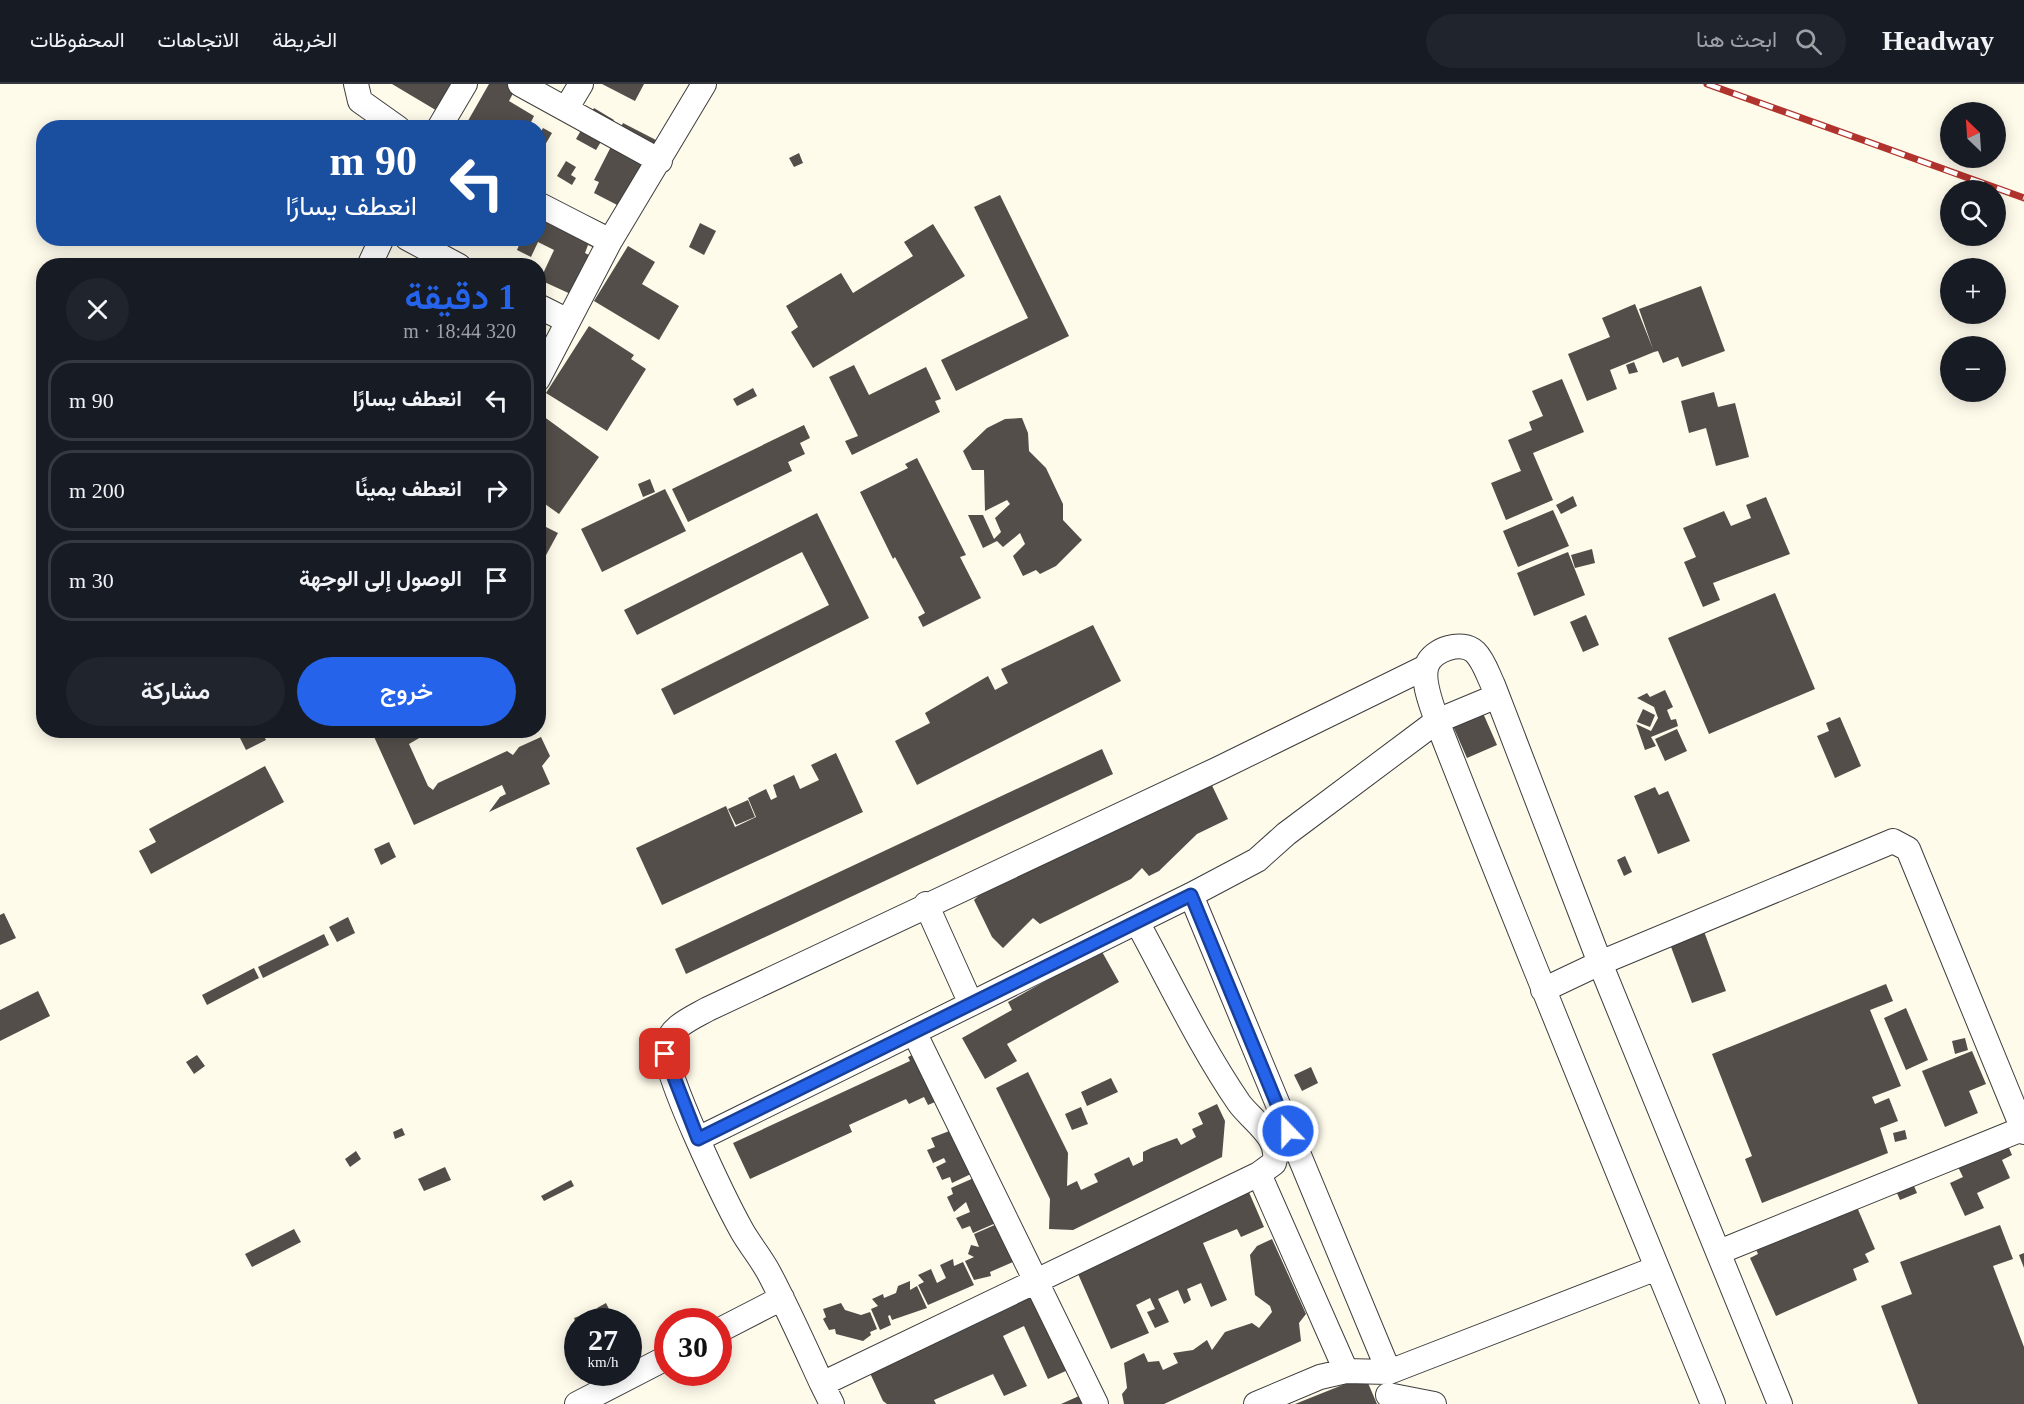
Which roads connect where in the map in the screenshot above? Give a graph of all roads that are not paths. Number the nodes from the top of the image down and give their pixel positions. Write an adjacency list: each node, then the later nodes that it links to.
1 (356, 84): 7 (street)
2 (465, 84): 8 (street)
3 (520, 84): 6 (street)
4 (581, 84): 6 (street)
5 (704, 84): 9 (street)
6 (566, 110): 9 (street)
7 (387, 120)
8 (444, 120)
9 (660, 161): 11 (street)
10 (546, 208): 11 (street)
11 (610, 241): 15 (street)
12 (422, 246): 13 (street)
13 (444, 258)
14 (546, 310): 15 (street)
15 (568, 321): 16 (street)
16 (546, 364)
17 (1426, 667): 18 (street); 19 (street); 21 (street)
18 (1497, 696): 19 (street); 23 (street)
19 (1437, 721): 20 (street); 24 (street)
20 (1191, 895): 22 (street); 37 (street)
21 (926, 904): 25 (street); 28 (street)
22 (1137, 922): 25 (street); 29 (street)
23 (1600, 963): 24 (street); 27 (street); 30 (street)
24 (1543, 990): 31 (street)
25 (971, 1004): 26 (street)
26 (914, 1032): 28 (street); 32 (street)
27 (2023, 1130): 30 (street)
28 (698, 1139): 33 (street)
29 (1258, 1174): 32 (street); 36 (street)
30 (1719, 1252): 44 (street)
31 (1657, 1268): 37 (street); 43 (street)
32 (1035, 1280): 38 (street); 40 (street)
33 (782, 1298): 34 (street); 38 (street)
34 (732, 1324)
35 (654, 1364): 39 (street)
36 (1346, 1371): 37 (street); 41 (street)
37 (1387, 1386): 42 (street)
38 (827, 1394)
39 (577, 1404)
40 (1096, 1404)
41 (1256, 1404)
42 (1434, 1404)
43 (1713, 1404)
44 (1780, 1404)

